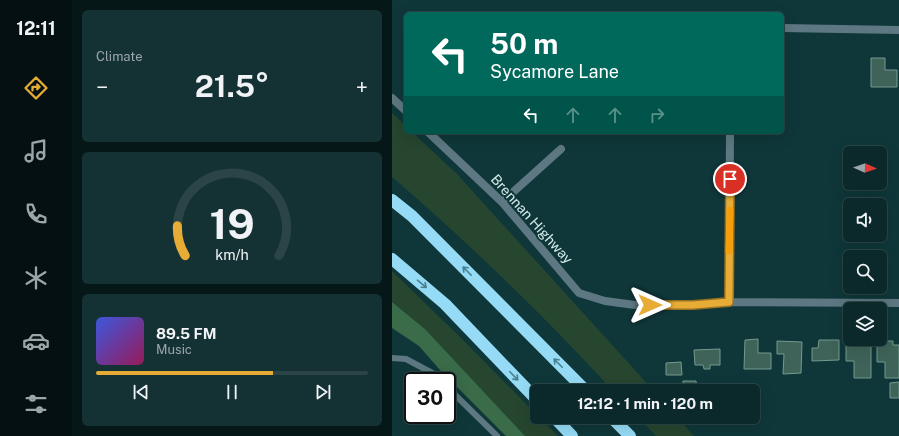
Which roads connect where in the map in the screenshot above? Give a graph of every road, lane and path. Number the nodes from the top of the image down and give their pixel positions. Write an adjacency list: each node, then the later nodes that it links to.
1 (784, 28): 2 (street)
2 (899, 30)
3 (392, 98): 4 (street)
4 (404, 109)
5 (430, 134): 9 (street, Brennan Highway)
6 (730, 134): 11 (street)
7 (561, 149): 9 (street)
8 (392, 200): 15 (highway, one-way to 8)
9 (502, 202): 11 (street, Brennan Highway)
10 (392, 259): 16 (highway, one-way to 16)
11 (729, 302): 12 (street)
12 (899, 303)
13 (392, 358): 14 (lane)
14 (430, 372)
15 (579, 384)
16 (530, 393)
17 (456, 396): 20 (lane)
18 (561, 424): 21 (highway)
19 (618, 424): 22 (highway)
20 (497, 436)
21 (572, 436)
22 (630, 436)

